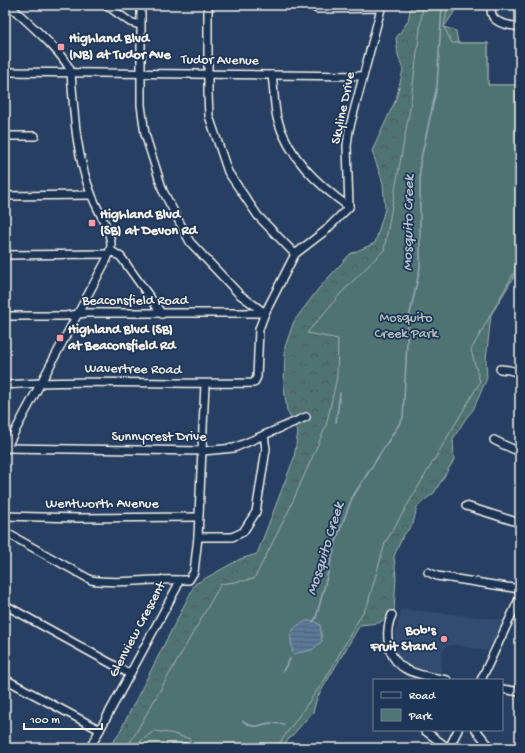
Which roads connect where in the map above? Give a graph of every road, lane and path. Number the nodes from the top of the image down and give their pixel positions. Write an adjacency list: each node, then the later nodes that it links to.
1 (9, 5): 11 (street)
2 (106, 5): 8 (street)
3 (141, 5): 8 (street)
4 (208, 5): 13 (street)
5 (310, 5): 7 (street)
6 (492, 5): 9 (street)
7 (382, 7): 15 (street, Skyline Drive)
8 (140, 25): 12 (street)
9 (520, 27)
10 (5, 72): 11 (street, Tudor Avenue)
11 (71, 72): 12 (street, Tudor Avenue); 18 (street)
12 (140, 73): 13 (street, Tudor Avenue); 24 (street)
13 (208, 74): 14 (street, Tudor Avenue); 22 (street)
14 (272, 75): 15 (street, Tudor Avenue); 20 (street)
15 (363, 76): 20 (street, Skyline Drive)
16 (5, 136): 17 (street)
17 (35, 136)
18 (91, 195): 19 (street); 21 (street)
19 (5, 196)
20 (349, 207): 22 (street)
21 (110, 252): 23 (street); 25 (street); 26 (street)
22 (295, 254): 24 (street)
23 (5, 255)
24 (265, 313): 26 (street, Beaconsfield Road); 31 (street, Wavertree Road)
25 (77, 314): 26 (street, Beaconsfield Road); 27 (street, Beaconsfield Road); 30 (street)
26 (162, 314)
27 (5, 316)
28 (500, 370): 29 (street)
29 (520, 373)
30 (42, 382): 31 (street, Wavertree Road); 32 (street, Wavertree Road); 36 (street)
31 (205, 384): 37 (street, Glenview Crescent)
32 (5, 385)
33 (306, 416): 34 (street, Sunnycrest Drive)
34 (264, 435): 37 (street, Sunnycrest Drive); 44 (street)
35 (494, 440): 38 (street)
36 (5, 448): 37 (street, Sunnycrest Drive)
37 (203, 452): 41 (street, Glenview Crescent)
38 (520, 452)
39 (466, 506): 42 (street)
40 (5, 516): 41 (street, Wentworth Avenue)
41 (198, 516): 44 (street, Glenview Crescent)
42 (520, 523)
43 (5, 532): 46 (street)
44 (198, 537): 46 (street, Glenview Crescent)
45 (428, 572): 47 (street)
46 (179, 580): 51 (street, Glenview Crescent)
47 (520, 589)
48 (520, 597): 54 (street)
49 (5, 605): 51 (street)
50 (392, 616): 53 (street)
51 (130, 674): 57 (street, Glenview Crescent)
52 (5, 679): 57 (street)
53 (442, 679)
54 (481, 679)
55 (503, 689): 56 (street)
56 (520, 692)
57 (100, 730): 61 (street, Glenview Crescent)
58 (425, 731): 62 (street)
59 (458, 731): 62 (street)
60 (477, 731): 63 (street)
61 (90, 748)
62 (449, 748)
63 (490, 748)

